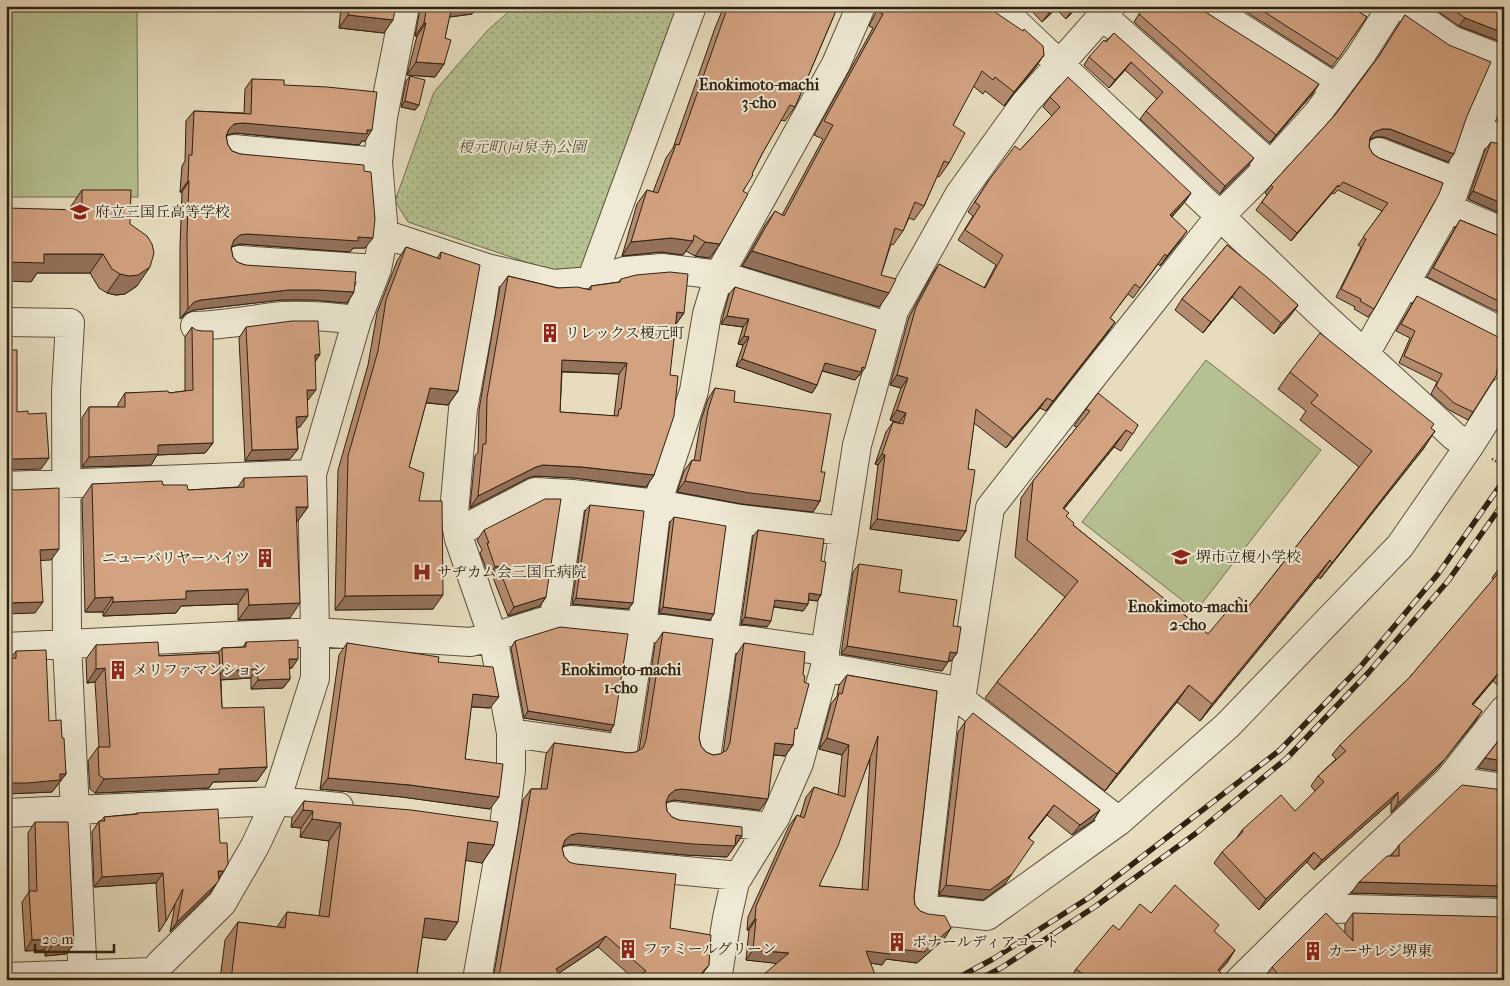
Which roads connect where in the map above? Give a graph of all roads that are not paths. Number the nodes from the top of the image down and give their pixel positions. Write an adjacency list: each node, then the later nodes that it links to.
1 (405, 6): 17 (street)
2 (692, 6): 28 (street)
3 (861, 6): 27 (street)
4 (998, 6): 10 (street)
5 (1207, 6): 12 (street)
6 (1392, 6): 12 (street)
7 (1403, 6): 9 (street)
8 (1107, 11): 10 (street); 18 (street)
9 (1504, 60)
10 (1059, 65): 21 (street); 33 (street)
11 (1504, 65): 13 (street)
12 (1336, 88): 18 (street)
13 (1476, 130): 14 (street); 19 (street)
14 (1504, 140)
15 (234, 149): 17 (street)
16 (1379, 152): 19 (street)
17 (378, 162): 23 (street)
18 (1271, 165): 21 (street)
19 (1457, 182): 20 (street)
20 (1448, 208): 22 (street); 29 (street)
21 (1220, 216): 35 (street); 54 (street)
22 (1504, 232)
23 (384, 234): 25 (street); 26 (street)
24 (239, 260): 26 (street)
25 (487, 268): 28 (street); 45 (street)
26 (377, 269): 30 (street)
27 (719, 276): 28 (street); 33 (street); 42 (street)
28 (591, 281)
29 (1405, 284): 34 (street); 35 (street)
30 (357, 320): 32 (street); 38 (street)
31 (6, 322): 39 (street)
32 (195, 326)
33 (890, 327): 44 (street)
34 (1504, 333)
35 (1365, 354): 37 (street)
36 (1504, 391): 37 (street)
37 (1470, 445): 65 (street)
38 (312, 474): 39 (street); 48 (street)
39 (66, 484): 40 (street); 51 (street)
40 (6, 486)
41 (572, 494): 42 (street); 45 (street); 46 (street)
42 (657, 504): 43 (street); 47 (street)
43 (740, 519): 44 (street); 49 (street)
44 (844, 531): 53 (street)
45 (458, 532): 50 (street)
46 (554, 618): 47 (street); 50 (street)
47 (642, 626): 49 (street); 56 (street)
48 (315, 632): 50 (street); 51 (street); 60 (street)
49 (723, 637): 53 (street); 57 (street)
50 (493, 638): 56 (street)
51 (67, 644): 52 (street); 62 (street)
52 (6, 648)
53 (825, 659): 54 (street); 66 (street)
54 (954, 695): 65 (street); 65 (street)
55 (1504, 710): 58 (street)
56 (511, 733): 74 (street)
57 (707, 751)
58 (1449, 780): 59 (street); 69 (street)
59 (1504, 788)
60 (276, 801): 61 (street); 62 (street); 71 (street)
61 (362, 808)
62 (76, 811): 63 (street); 73 (street)
63 (6, 813)
64 (673, 816): 66 (street)
65 (1119, 820)
66 (769, 827): 68 (street)
67 (570, 860): 68 (street)
68 (739, 876): 75 (street)
69 (1313, 908): 70 (street); 76 (street)
70 (1504, 913)
71 (150, 976): 73 (street)
72 (6, 977): 73 (street)
73 (83, 977)
74 (478, 980)
75 (717, 980)
76 (1240, 980)

